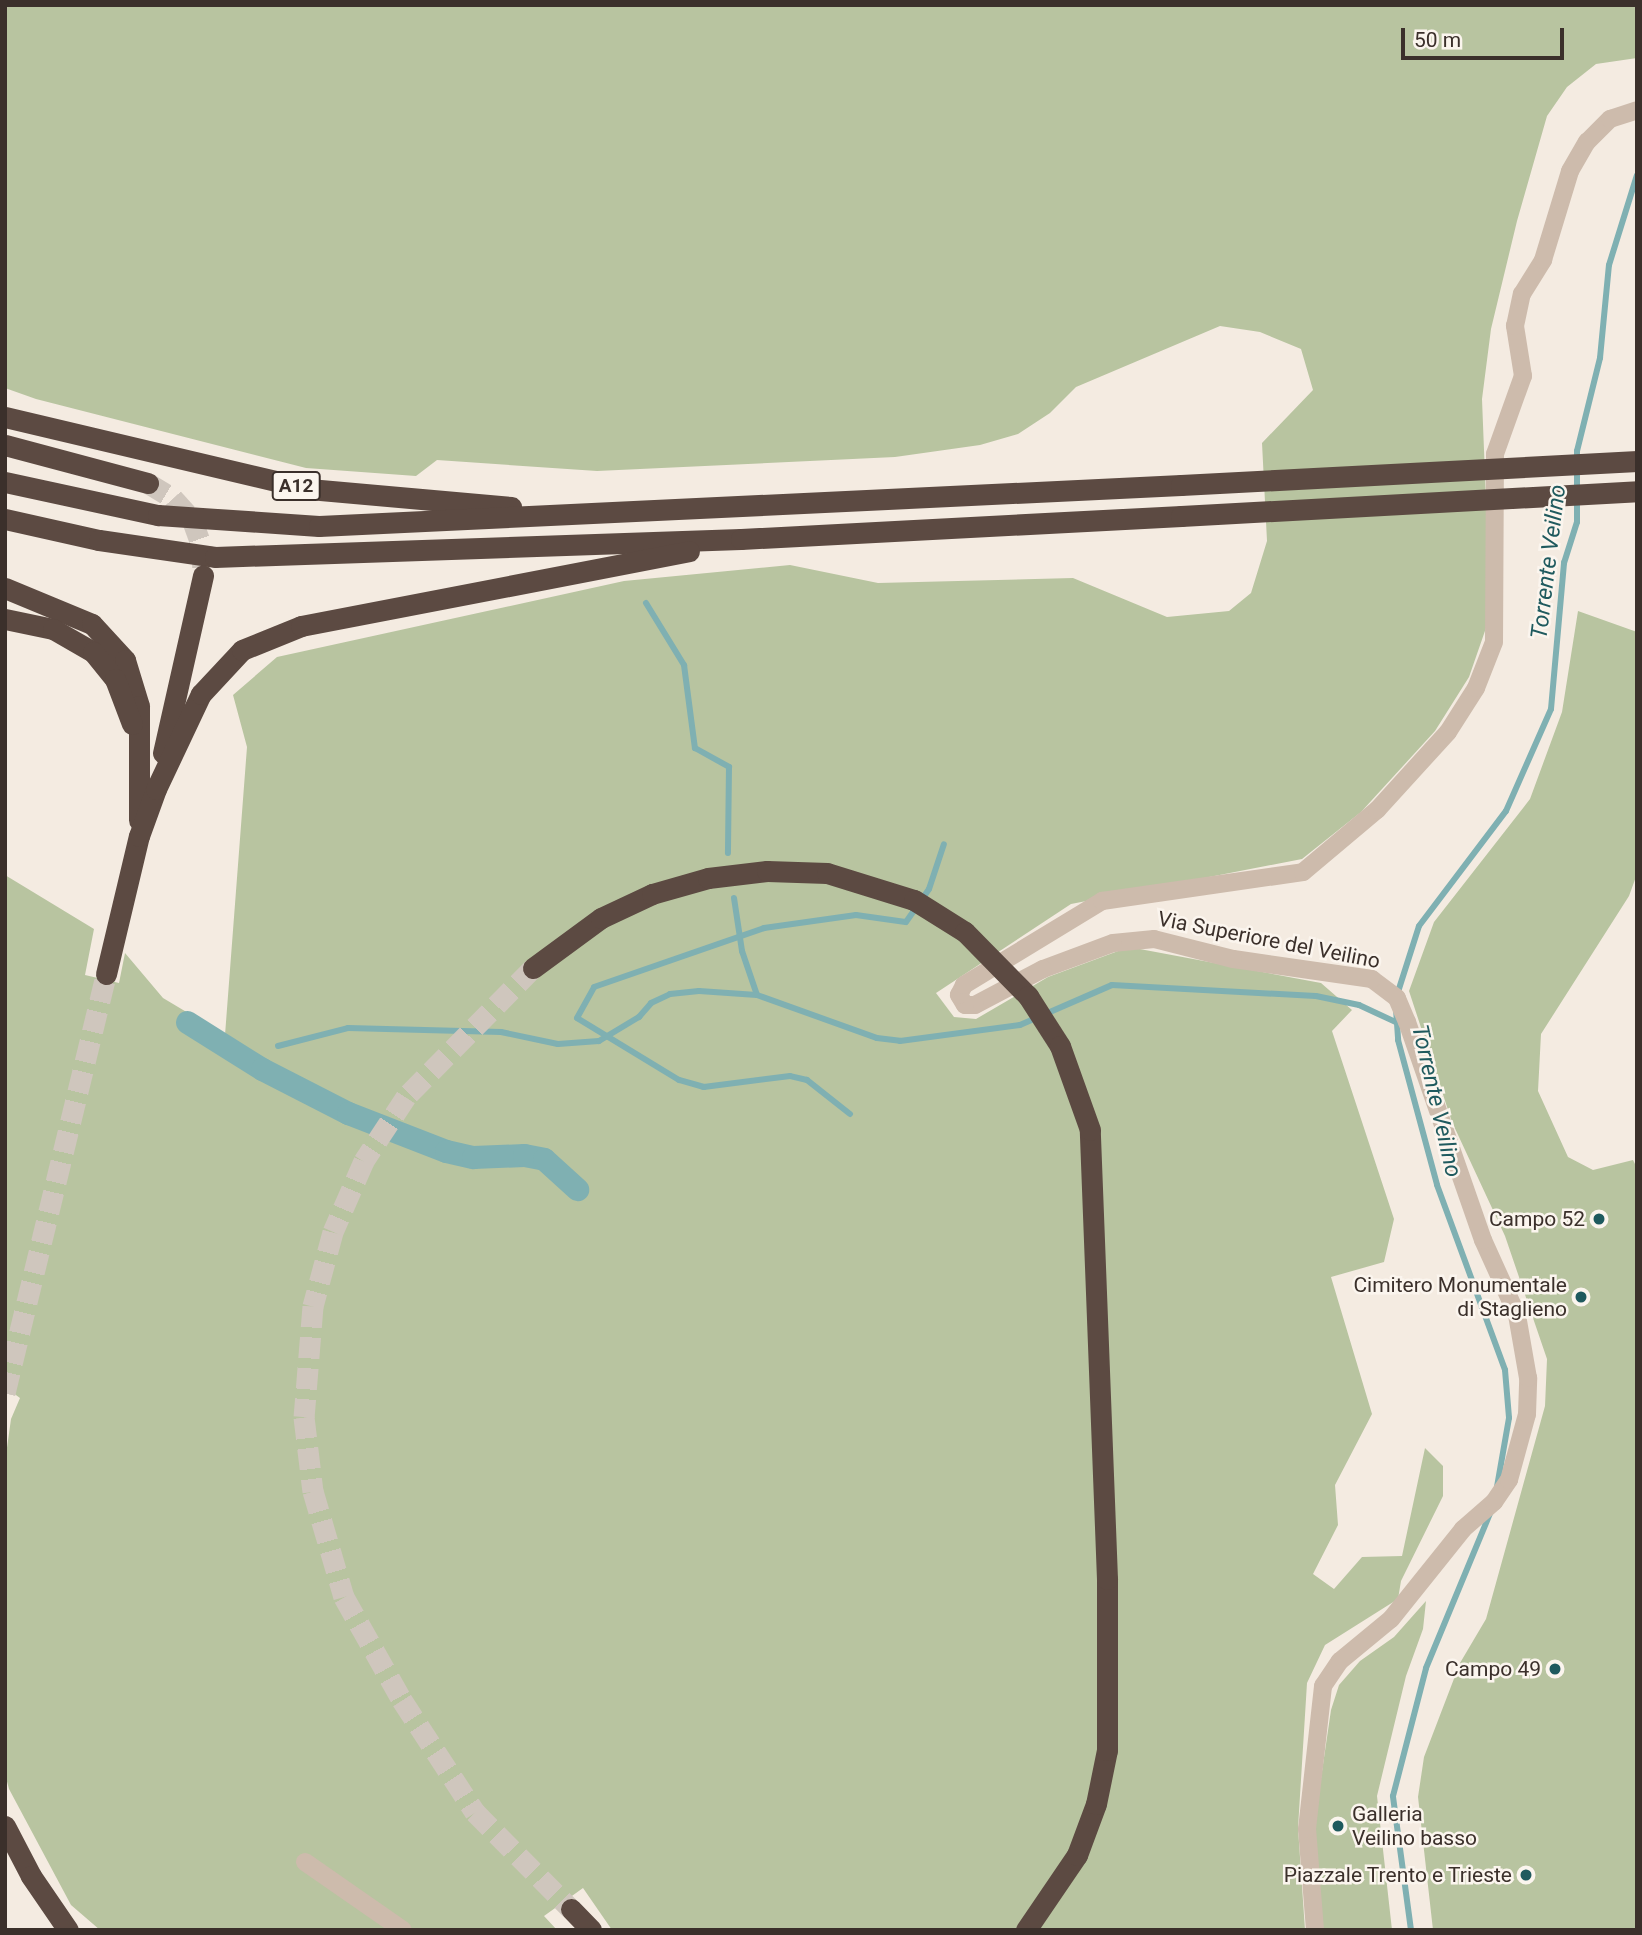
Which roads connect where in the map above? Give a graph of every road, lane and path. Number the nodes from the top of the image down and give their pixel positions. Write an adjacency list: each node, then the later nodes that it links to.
1 (1637, 110): 26 (street, Via Superiore del Veilino)
2 (5, 418): 8 (highway, A12)
3 (5, 444): 6 (highway)
4 (1637, 461): 8 (highway, bridge)
5 (5, 481): 8 (highway)
6 (148, 483)
7 (1637, 491): 10 (highway, bridge)
8 (593, 514)
9 (5, 519): 10 (highway)
10 (741, 539): 15 (highway)
11 (203, 575): 15 (highway)
12 (5, 588): 14 (highway)
13 (5, 619): 14 (highway)
14 (140, 749): 16 (highway)
15 (156, 789): 16 (highway)
16 (139, 836): 18 (highway)
17 (533, 968): 25 (highway, bridge)
18 (106, 974)
19 (5, 1826): 22 (highway)
20 (306, 1862): 23 (street)
21 (571, 1909): 24 (highway)
22 (68, 1930)
23 (403, 1930)
24 (591, 1930)
25 (1026, 1930)
26 (1315, 1930)

